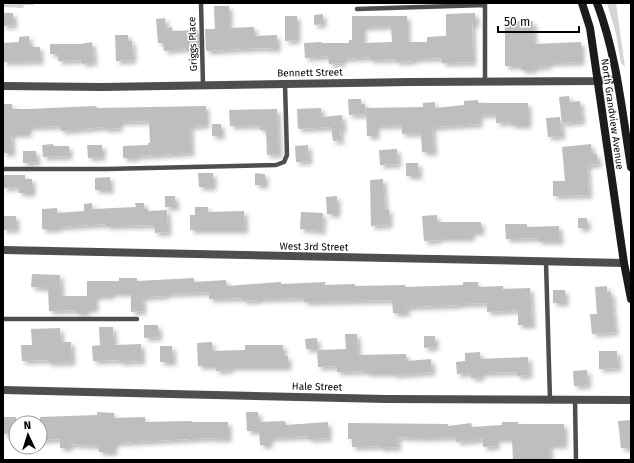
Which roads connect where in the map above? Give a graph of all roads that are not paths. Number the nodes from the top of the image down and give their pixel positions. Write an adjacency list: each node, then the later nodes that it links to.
1 (201, 3): 10 (lane, Griggs Place)
2 (582, 3): 8 (main road, North Grandview Avenue)
3 (597, 3): 6 (main road, North Grandview Avenue)
4 (485, 4): 5 (lane); 7 (lane)
5 (357, 9)
6 (617, 79): 8 (street, Bennett Street); 12 (main road, North Grandview Avenue)
7 (485, 81): 8 (street, Bennett Street); 9 (street, Bennett Street)
8 (598, 81): 16 (main road, North Grandview Avenue)
9 (285, 84): 10 (street, Bennett Street); 13 (lane)
10 (203, 85): 11 (street, Bennett Street)
11 (3, 86)
12 (631, 167)
13 (3, 169)
14 (3, 250): 15 (street, West 3rd Street)
15 (546, 262): 16 (street, West 3rd Street); 21 (lane)
16 (624, 263): 17 (main road, North Grandview Avenue)
17 (631, 299)
18 (3, 319): 19 (lane)
19 (137, 320)
20 (3, 390): 21 (street, Hale Street)
21 (550, 400): 22 (street, Hale Street)
22 (575, 400): 23 (street, Hale Street); 24 (lane)
23 (631, 400)
24 (576, 460)

